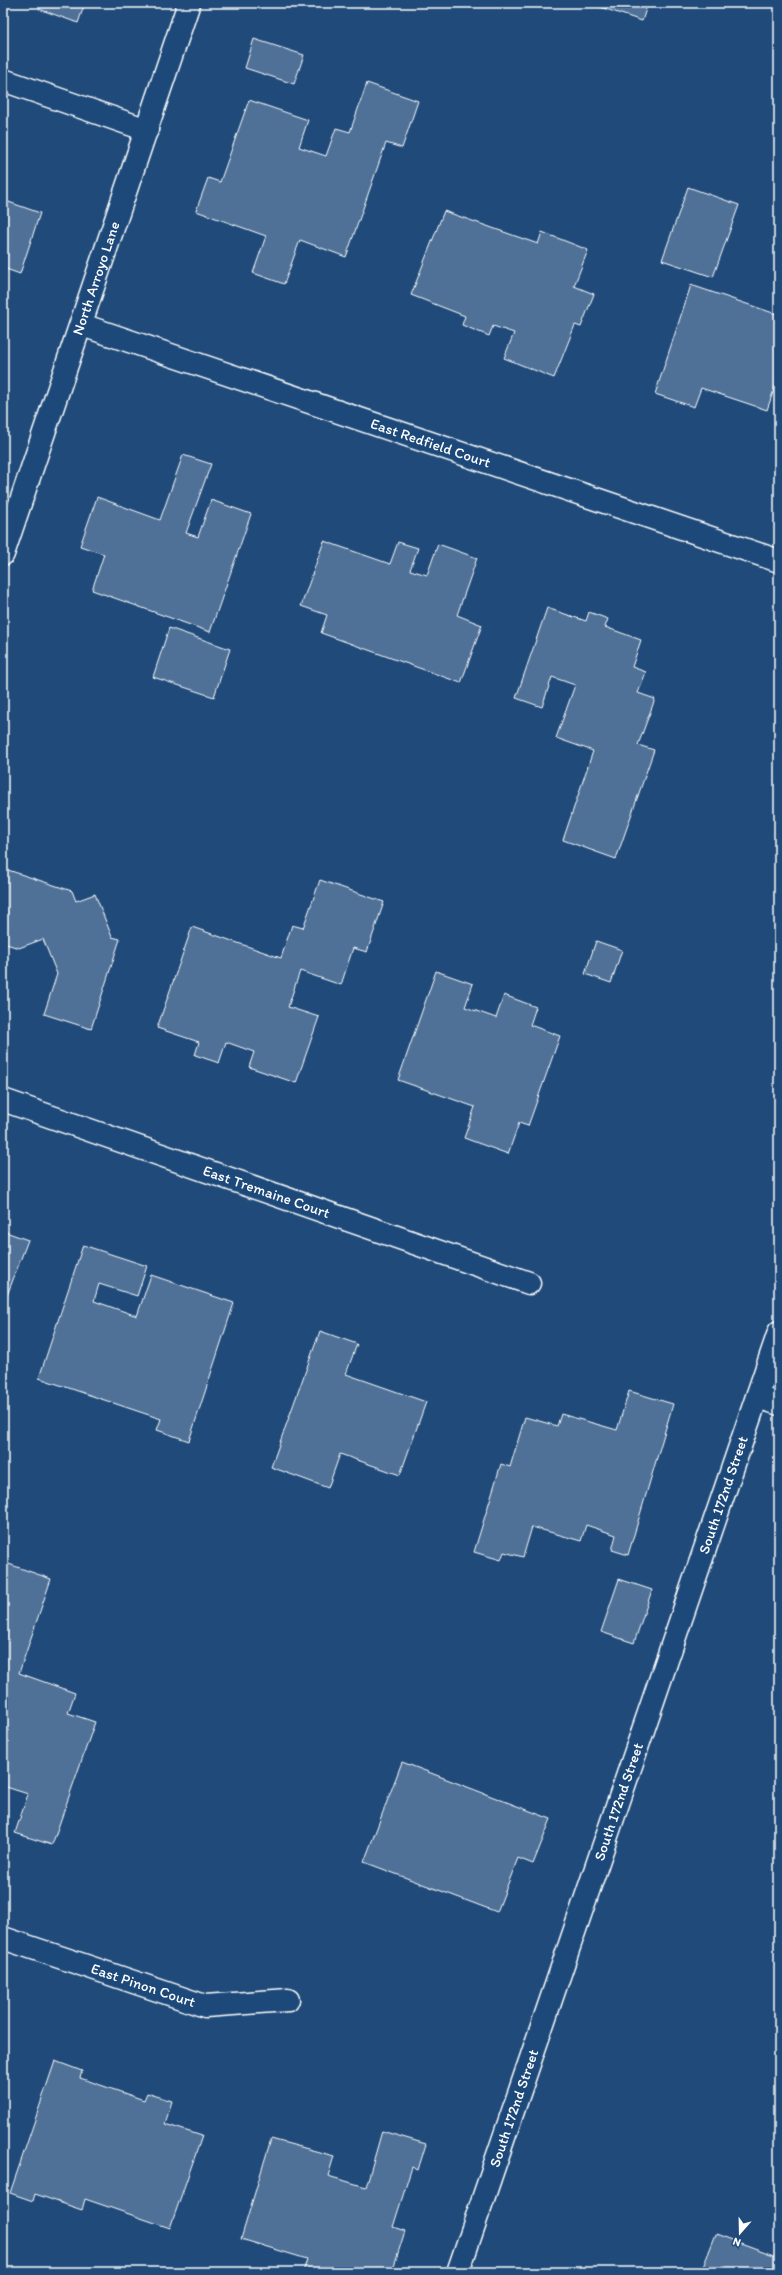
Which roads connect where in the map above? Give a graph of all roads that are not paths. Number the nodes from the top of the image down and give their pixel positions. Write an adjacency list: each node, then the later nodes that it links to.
1 (189, 3): 3 (street, North Arroyo Lane)
2 (3, 80): 3 (street)
3 (147, 130): 4 (street, North Arroyo Lane)
4 (82, 325): 5 (street, North Arroyo Lane); 6 (street, East Redfield Court)
5 (3, 554)
6 (779, 561)
7 (3, 1100): 8 (street, East Tremaine Court)
8 (530, 1283)
9 (779, 1332): 10 (street, South 172nd Street)
10 (758, 1396): 11 (street); 14 (street, South 172nd Street)
11 (779, 1404)
12 (3, 1938): 13 (street, East Pinon Court)
13 (288, 2000)
14 (458, 2272)

